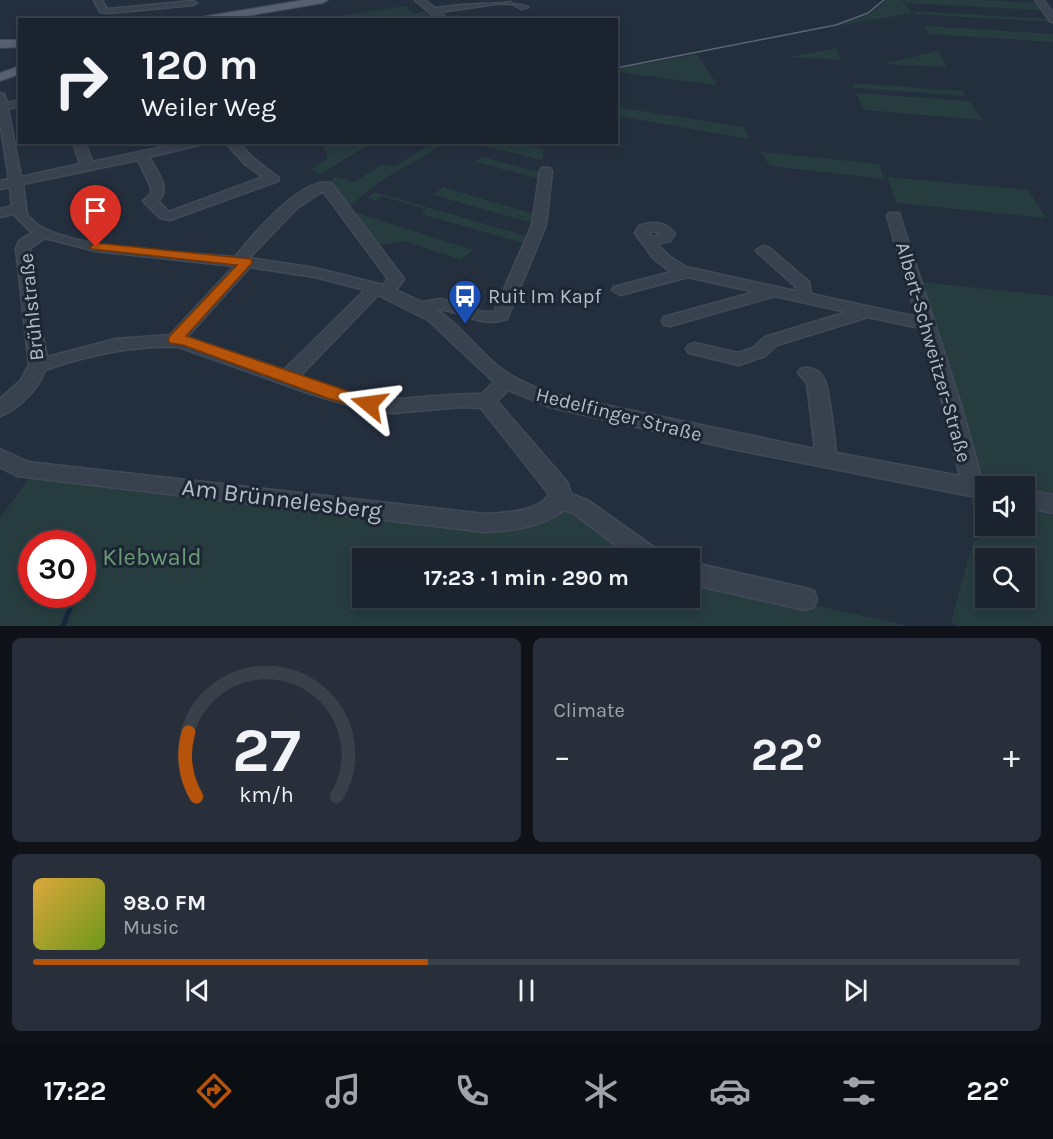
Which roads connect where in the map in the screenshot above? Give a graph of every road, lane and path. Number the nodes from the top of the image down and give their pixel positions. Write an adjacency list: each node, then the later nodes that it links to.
1 (98, 0): 7 (street)
2 (323, 0): 11 (main road)
3 (419, 0): 9 (street)
4 (507, 0): 9 (street)
5 (512, 0): 8 (street)
6 (1039, 0): 13 (street)
7 (192, 2): 10 (street)
8 (524, 7)
9 (434, 11): 12 (street)
10 (204, 18)
11 (211, 18)
12 (442, 18)
13 (1053, 19)
14 (18, 43): 15 (main road)
15 (0, 44)
16 (18, 71): 17 (main road)
17 (0, 76)
18 (2, 102): 19 (street); 26 (street, Hedelfinger Straße)
19 (18, 103)
20 (81, 144): 24 (street)
21 (197, 144): 23 (street)
22 (233, 144): 23 (street)
23 (143, 157): 24 (street)
24 (87, 167): 26 (street)
25 (546, 171): 40 (street)
26 (15, 182): 27 (street); 28 (street, Hedelfinger Straße)
27 (0, 185)
28 (19, 209): 29 (street); 31 (street, Hedelfinger Straße)
29 (0, 213)
30 (894, 216): 43 (street, Albert-Schweitzer-Straße)
31 (41, 234): 34 (street, Hedelfinger Straße); 46 (street, Brühlstraße)
32 (649, 242): 35 (street)
33 (764, 250): 39 (street)
34 (243, 261): 37 (street, Hedelfinger Straße); 37 (street); 44 (street)
35 (688, 272): 36 (street); 38 (street)
36 (620, 290)
37 (380, 291): 40 (street, Hedelfinger Straße); 48 (street)
38 (771, 291): 39 (street); 42 (street)
39 (803, 298): 41 (street)
40 (421, 308): 49 (street, Hedelfinger Straße)
41 (865, 312): 43 (street); 45 (street)
42 (670, 321)
43 (926, 324): 54 (street, Albert-Schweitzer-Straße)
44 (175, 340): 46 (street); 48 (street)
45 (695, 349)
46 (39, 366): 51 (street, Brühlstraße)
47 (807, 373): 53 (street)
48 (288, 377): 50 (street)
49 (506, 381): 50 (street); 53 (street, Hedelfinger Straße)
50 (486, 401): 56 (street)
51 (0, 408)
52 (0, 457): 56 (street, Am Brünnelesberg)
53 (827, 460): 55 (street, Hedelfinger Straße)
54 (975, 477)
55 (975, 488)
56 (559, 499): 59 (street)
57 (1035, 500): 58 (street)
58 (1053, 504)
59 (637, 548)
60 (700, 575): 61 (street)
61 (805, 599)

